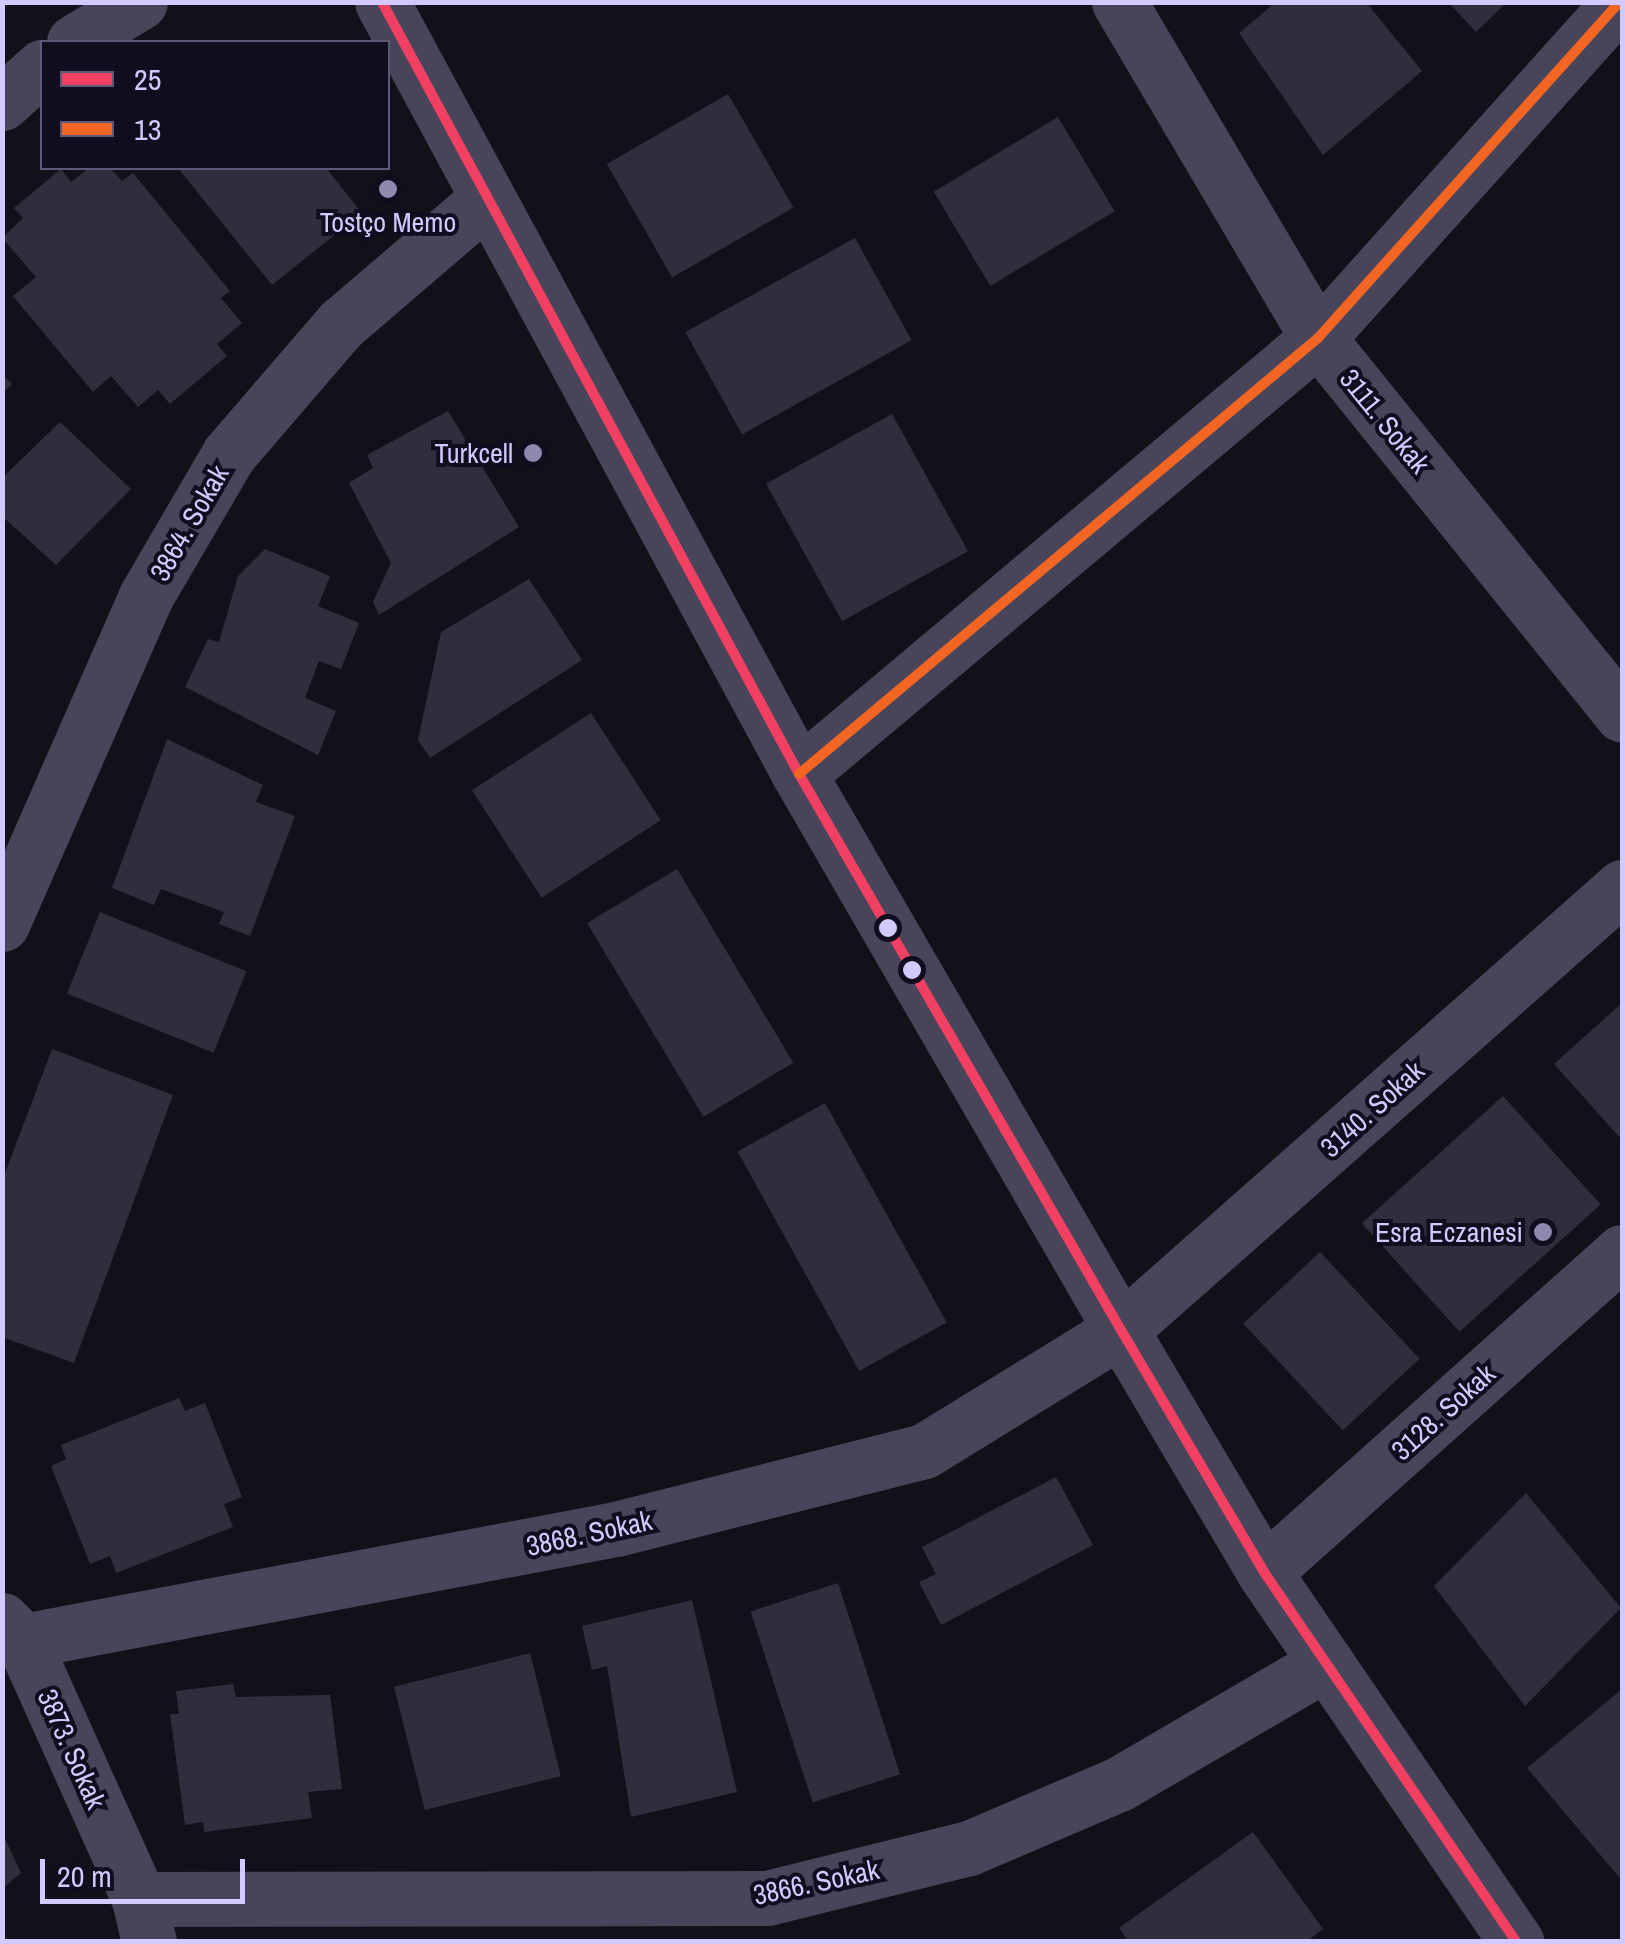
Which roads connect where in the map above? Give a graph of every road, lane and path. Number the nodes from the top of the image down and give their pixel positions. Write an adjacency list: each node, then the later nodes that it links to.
1 (140, 2): 5 (street)
2 (382, 2): 8 (street)
3 (1119, 2): 9 (street, 3111. Sokak)
4 (1620, 2): 9 (street)
5 (77, 40)
6 (40, 69): 7 (street)
7 (2, 102)
8 (487, 199): 11 (street); 13 (street, 3864. Sokak)
9 (1318, 338): 10 (street, 3111. Sokak); 11 (street)
10 (1622, 715)
11 (799, 774): 15 (street)
12 (1622, 887): 15 (street, 3140. Sokak)
13 (2, 924)
14 (1622, 1252): 16 (street, 3128. Sokak)
15 (1121, 1330): 16 (street); 17 (street, 3868. Sokak)
16 (1264, 1572): 18 (street)
17 (13, 1630): 19 (street, 3873. Sokak)
18 (1326, 1663): 19 (street, 3866. Sokak); 20 (street)
19 (144, 1920)
20 (1516, 1942)

